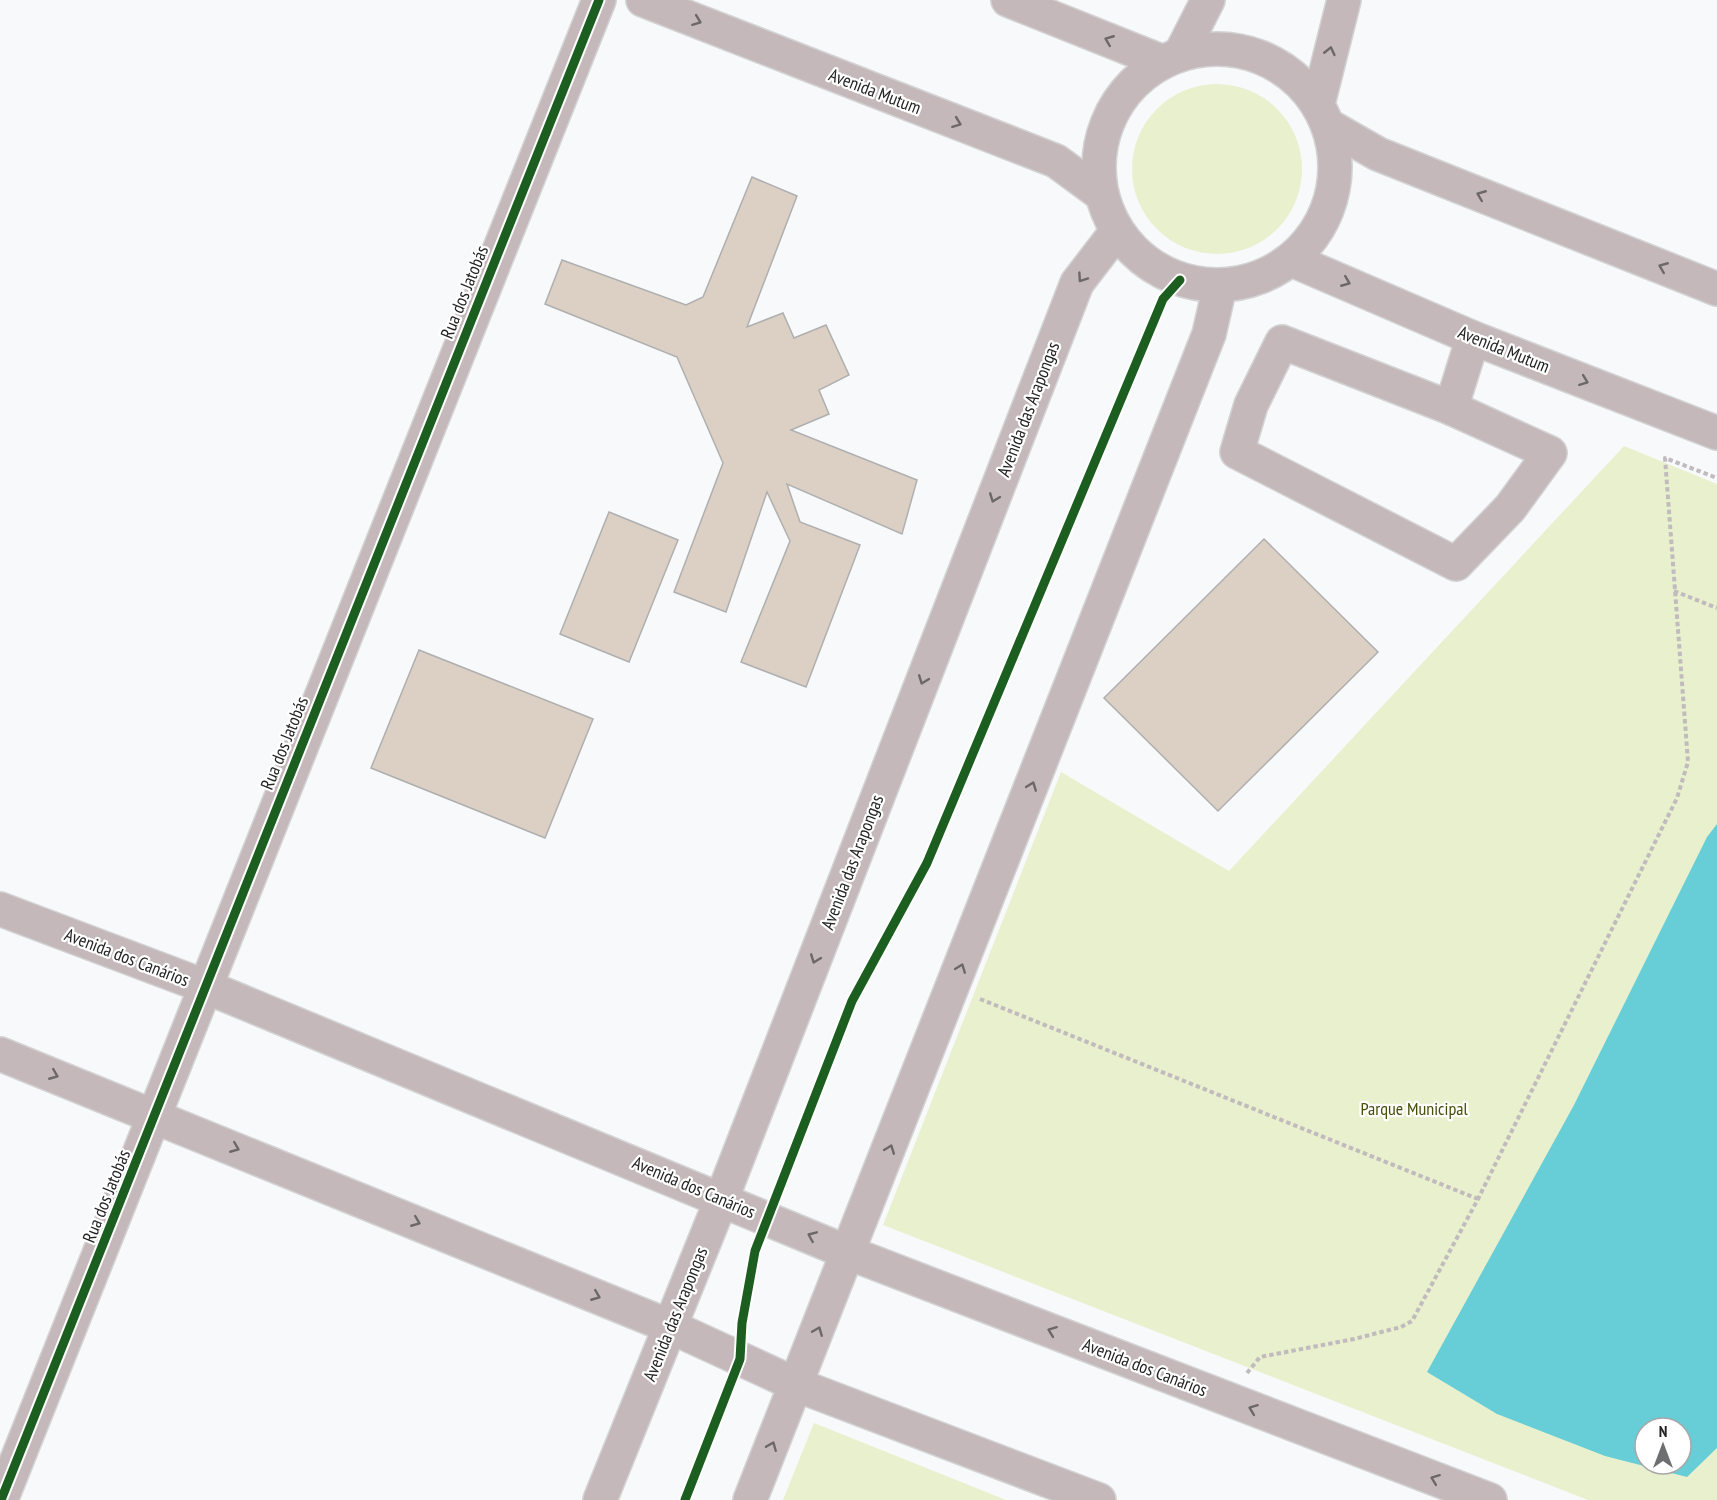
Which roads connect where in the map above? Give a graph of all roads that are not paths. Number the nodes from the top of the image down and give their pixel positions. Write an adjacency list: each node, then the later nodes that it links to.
1 (599, 0): 17 (street, Rua dos Jatobás)
2 (643, 0): 8 (street, Avenida Mutum, one-way to 8)
3 (1008, 0): 6 (street, one-way to 3)
4 (1208, 0): 6 (street)
5 (1344, 0): 7 (street, one-way to 5)
6 (1172, 58): 7 (street); 8 (street)
7 (1324, 115): 10 (street); 11 (street, one-way to 7)
8 (1101, 194): 9 (street)
9 (1116, 231): 12 (street); 20 (street, Avenida das Arapongas, one-way to 20)
10 (1292, 260): 12 (street); 13 (street, Avenida Mutum, one-way to 13)
11 (1715, 282)
12 (1220, 286): 21 (street, one-way to 12)
13 (1473, 338): 14 (street); 15 (street, Avenida Mutum, one-way to 15)
14 (1451, 408): 14 (street)
15 (1717, 433)
16 (0, 909): 17 (street, Avenida dos Canários)
17 (204, 986): 19 (street, Rua dos Jatobás); 20 (street, Avenida dos Canários)
18 (0, 1054): 19 (street, one-way to 19)
19 (156, 1116): 22 (street, one-way to 22); 24 (street, Rua dos Jatobás)
20 (722, 1198): 21 (street, Avenida dos Canários, one-way to 20); 22 (street, Avenida das Arapongas)
21 (849, 1253): 23 (street, one-way to 21); 28 (street, Avenida dos Canários, one-way to 21)
22 (669, 1326): 23 (street); 25 (street, Avenida das Arapongas)
23 (796, 1385): 26 (street, one-way to 23); 27 (street)
24 (1, 1500)
25 (600, 1500)
26 (750, 1500)
27 (1099, 1500)
28 (1490, 1500)

